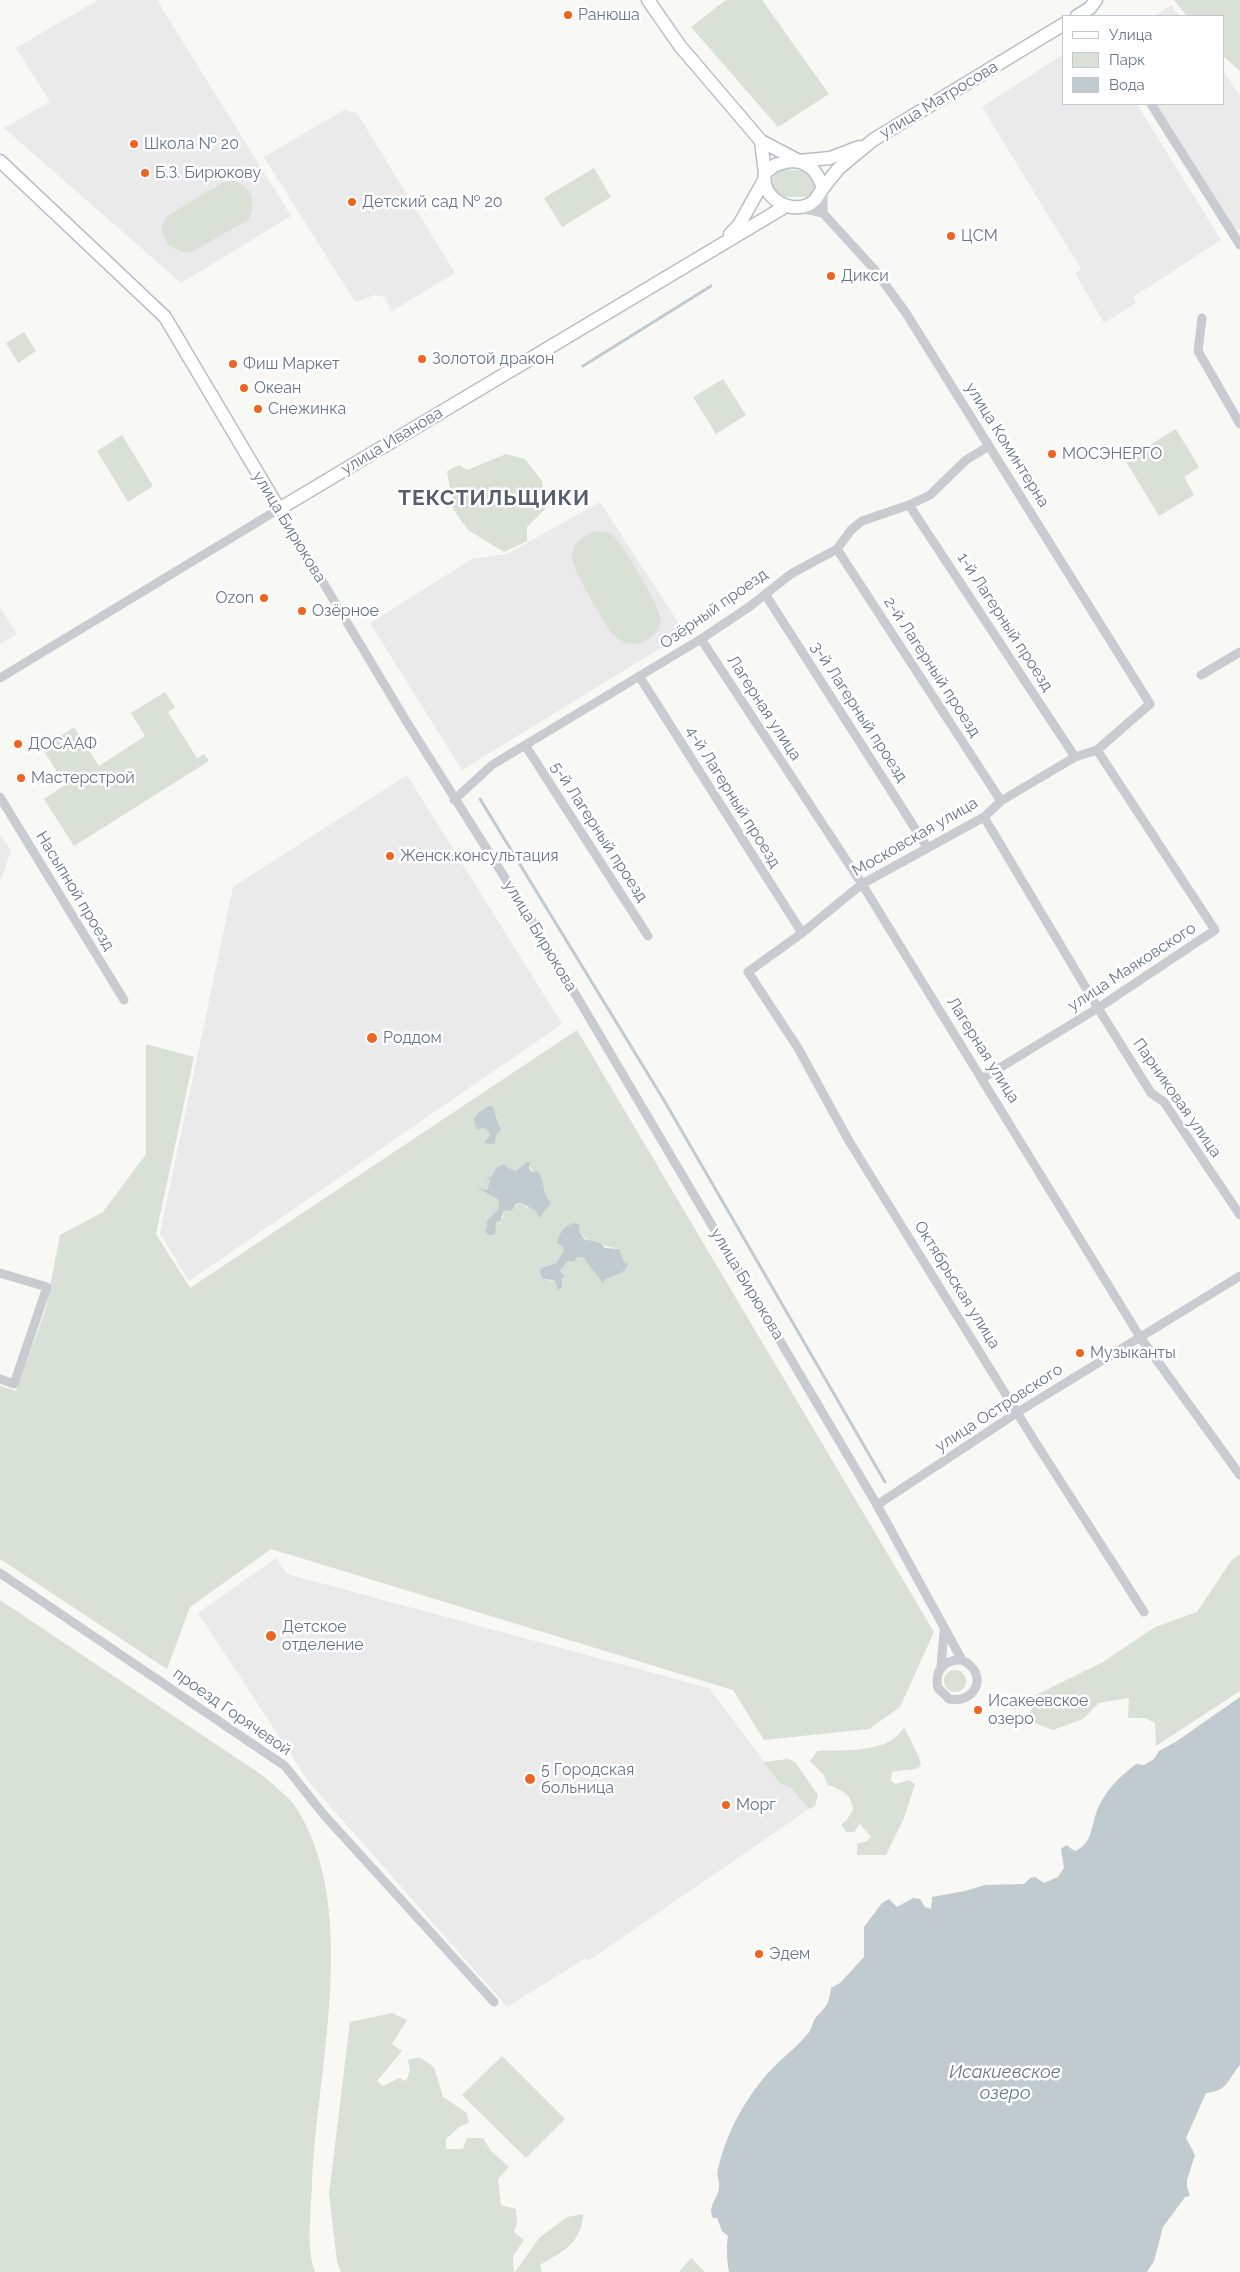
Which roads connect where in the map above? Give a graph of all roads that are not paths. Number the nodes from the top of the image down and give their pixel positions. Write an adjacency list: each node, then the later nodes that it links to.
1 (648, 0): 6 (street)
2 (1094, 8): 3 (street)
3 (1079, 15)
4 (1062, 25): 7 (street, улица Матросова)
5 (1152, 105): 14 (street)
6 (761, 141): 9 (street); 10 (street)
7 (869, 143): 9 (street); 11 (street, улица Матросова)
8 (0, 161): 20 (street, улица Бирюкова)
9 (799, 161): 10 (street); 11 (street)
10 (764, 177): 12 (street); 15 (street)
11 (823, 188): 12 (street); 13 (street)
12 (791, 207): 13 (street); 15 (street, улица Иванова)
13 (824, 213): 18 (street, улица Коминтерна)
14 (1240, 245)
15 (713, 249): 20 (street, улица Иванова)
16 (1202, 318): 17 (street)
17 (1240, 424)
18 (989, 446): 19 (street, Озёрный проезд); 28 (street, улица Коминтерна)
19 (909, 505): 21 (street, Озёрный проезд); 31 (street, 1-й Лагерный проезд)
20 (279, 509): 27 (street, улица Иванова); 33 (street, улица Бирюкова)
21 (837, 549): 22 (street, Озёрный проезд); 34 (street, 2-й Лагерный проезд)
22 (766, 594): 23 (street, Озёрный проезд); 36 (street, 3-й Лагерный проезд)
23 (701, 639): 26 (street, Озёрный проезд); 37 (street, Лагерная улица)
24 (1240, 652): 25 (street)
25 (1201, 675)
26 (639, 676): 29 (street, Озёрный проезд); 38 (street, 4-й Лагерный проезд)
27 (0, 678)
28 (1150, 704): 30 (street, Московская улица)
29 (525, 745): 33 (street, Озёрный проезд); 39 (street, 5-й Лагерный проезд)
30 (1097, 750): 31 (street, Московская улица); 42 (street, улица Маяковского)
31 (1075, 757): 34 (street, Московская улица)
32 (0, 797): 41 (street, Насыпной проезд)
33 (454, 800): 51 (street, улица Бирюкова)
34 (1001, 801): 35 (street, Московская улица)
35 (984, 817): 36 (street, Московская улица); 42 (street, Парниковая улица)
36 (927, 847): 37 (street, Московская улица)
37 (862, 884): 38 (street, Московская улица); 43 (street, Лагерная улица)
38 (802, 933): 40 (street, Московская улица)
39 (648, 936)
40 (748, 972): 49 (street, Октябрьская улица)
41 (124, 1000)
42 (1098, 1008): 43 (street, улица Маяковского); 44 (street, Парниковая улица)
43 (983, 1078): 47 (street, Лагерная улица)
44 (1240, 1215)
45 (0, 1273): 48 (street)
46 (1240, 1276): 47 (street, улица Островского)
47 (1140, 1337): 49 (street, улица Островского); 50 (street, Лагерная улица)
48 (0, 1380)
49 (1018, 1412): 51 (street, улица Островского); 53 (street, Октябрьская улица)
50 (1240, 1475)
51 (877, 1505): 54 (street, улица Бирюкова)
52 (0, 1573): 57 (street, проезд Горячевой)
53 (1144, 1612)
54 (944, 1628): 55 (street, улица Бирюкова); 56 (street, улица Бирюкова)
55 (962, 1660): 56 (street); 56 (street, улица Бирюкова)
56 (941, 1667)
57 (494, 2002)

